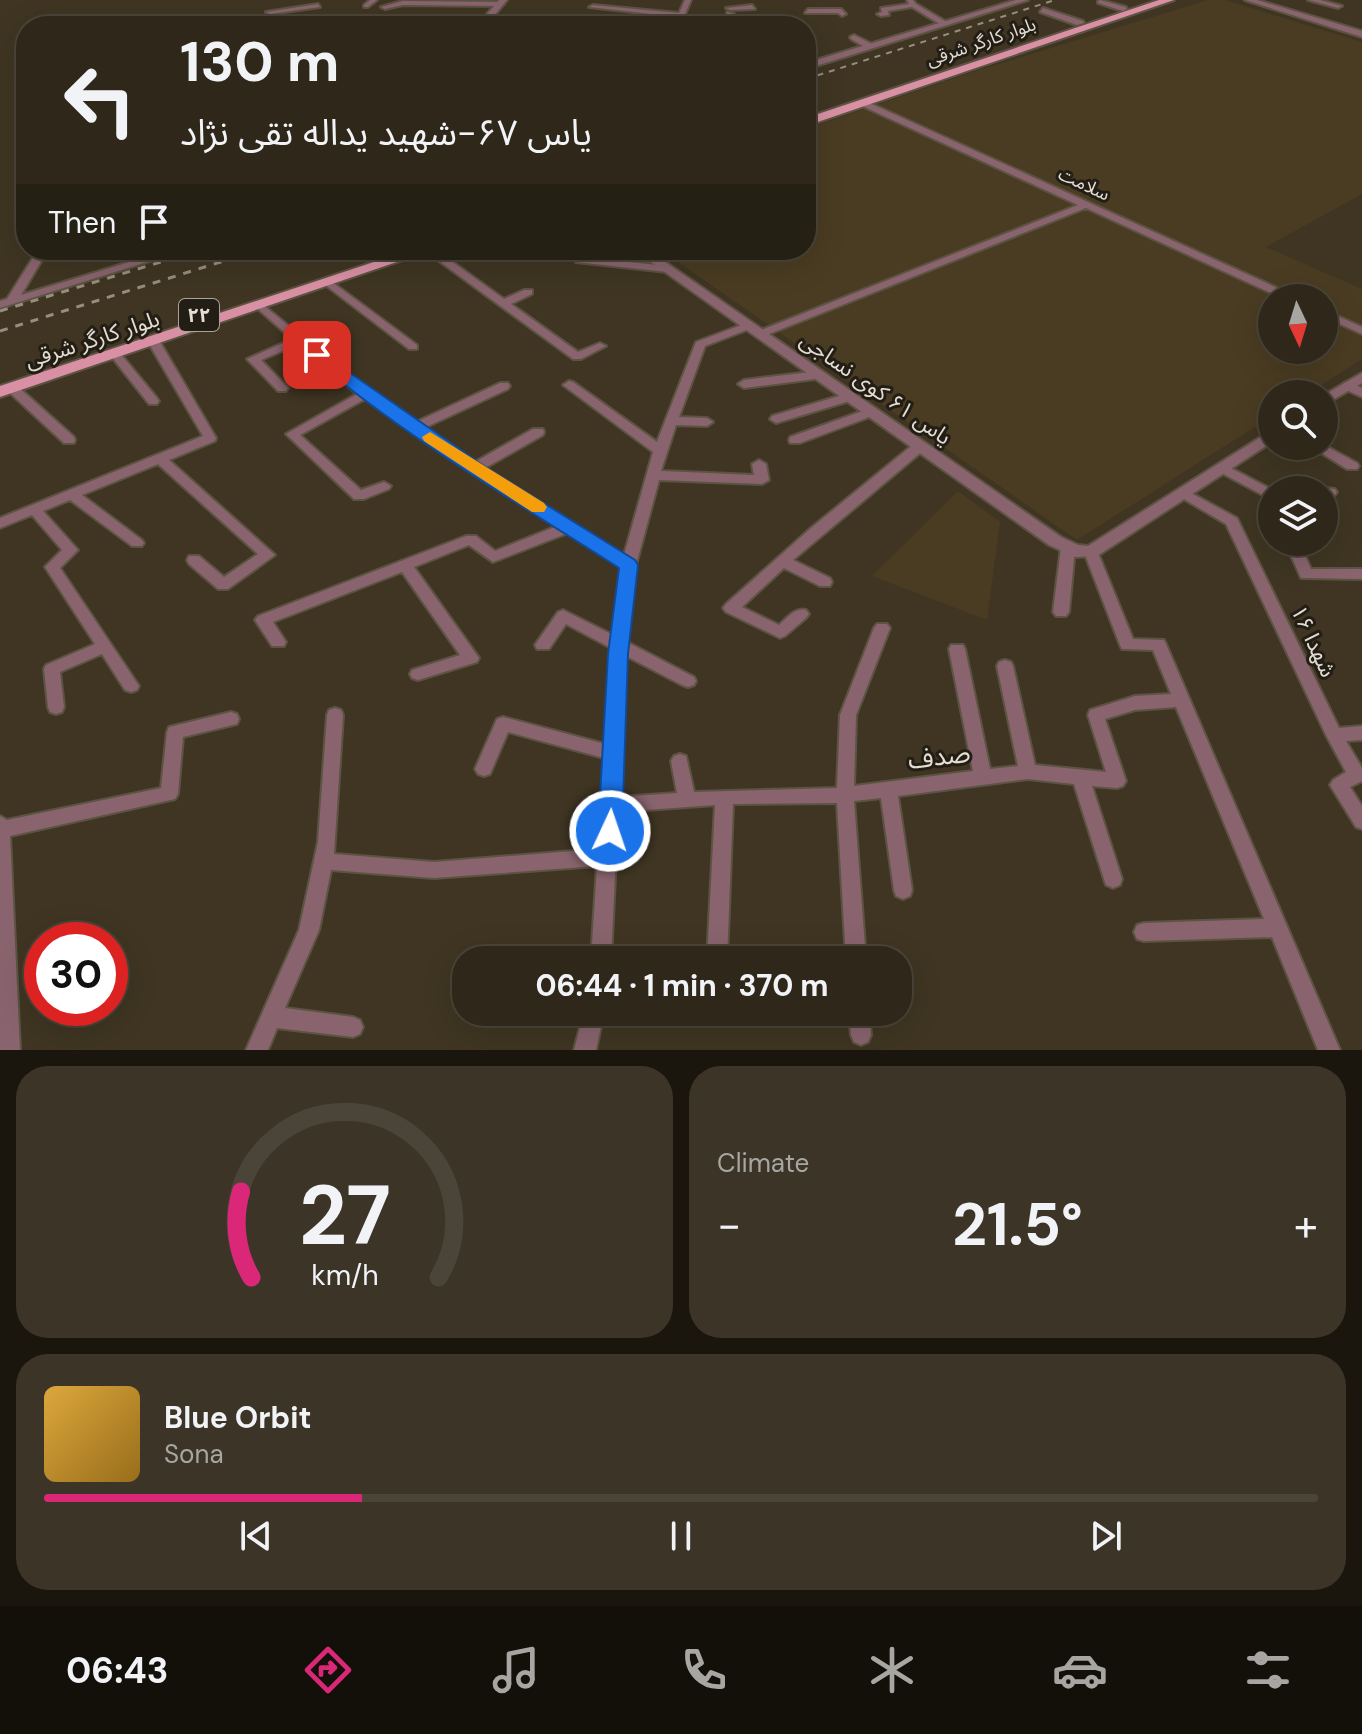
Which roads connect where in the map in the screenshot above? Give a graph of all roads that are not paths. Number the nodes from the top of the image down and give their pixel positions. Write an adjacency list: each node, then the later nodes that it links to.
1 (374, 0): 19 (street)
2 (630, 0): 24 (street)
3 (688, 0): 29 (street)
4 (804, 0): 27 (street)
5 (1024, 0): 33 (street)
6 (1151, 0): 23 (main road, بلوار کارگر شرقی)
7 (1169, 0): 36 (main road, بلوار کارگر شرقی)
8 (1305, 0): 9 (street)
9 (1313, 0): 22 (street)
10 (404, 1): 13 (street); 17 (street)
11 (1256, 1): 34 (street)
12 (270, 2): 26 (street)
13 (431, 2): 14 (street)
14 (502, 2)
15 (912, 2): 28 (street); 33 (street)
16 (1100, 2): 23 (street)
17 (383, 3)
18 (318, 6): 26 (street)
19 (366, 6)
20 (593, 7): 24 (street)
21 (752, 7): 31 (street)
22 (1333, 7)
23 (1123, 9): 32 (main road, بلوار کارگر شرقی)
24 (621, 10): 29 (street)
25 (1043, 10): 32 (street)
26 (270, 12): 30 (street)
27 (842, 14)
28 (881, 14)
29 (681, 15)
30 (270, 16)
31 (730, 16)
32 (1080, 23): 36 (main road, بلوار کارگر شرقی)
33 (946, 24): 37 (street)
34 (1362, 34)
35 (854, 37): 37 (street)
36 (1027, 44): 39 (main road, بلوار کارگر شرقی); 40 (main road, بلوار کارگر شرقی)
37 (871, 47): 38 (street)
38 (816, 63)
39 (863, 103): 41 (main road, بلوار کارگر شرقی); 42 (street, سلامت)
40 (816, 111)
41 (816, 119)
42 (1086, 205): 52 (street, سلامت); 58 (street)
43 (36, 260): 54 (street)
44 (148, 260): 54 (street)
45 (369, 260): 70 (main road, بلوار کارگر شرقی / ۲۲)
46 (396, 260): 51 (main road, بلوار کارگر شرقی)
47 (441, 260): 55 (street)
48 (580, 260): 50 (street)
49 (654, 260): 50 (street, یاس ۶۱ کوی نساجی)
50 (667, 269): 58 (street, یاس ۶۱ کوی نساجی)
51 (328, 282): 56 (main road, بلوار کارگر شرقی); 63 (street)
52 (1260, 284)
53 (528, 292): 55 (street)
54 (5, 304)
55 (503, 304): 62 (street)
56 (262, 307): 60 (street); 61 (main road, بلوار کارگر شرقی)
57 (1338, 320): 59 (street)
58 (754, 330): 65 (street, یاس ۶۱ کوی نساجی); 78 (street)
59 (1362, 331)
60 (299, 340): 71 (street); 73 (street)
61 (154, 342): 64 (main road, بلوار کارگر شرقی); 88 (street)
62 (600, 346)
63 (413, 347)
64 (115, 354): 70 (main road, بلوار کارگر شرقی); 75 (street)
65 (819, 375): 67 (street); 74 (street, یاس ۶۱ کوی نساجی)
66 (1362, 377): 72 (street)
67 (744, 384)
68 (569, 385): 86 (street)
69 (504, 386): 80 (street)
70 (4, 388): 82 (street)
71 (282, 388)
72 (1355, 389)
73 (366, 394): 80 (street); 94 (street)
74 (849, 397): 76 (street, یاس ۶۱ کوی نساجی); 77 (street)
75 (153, 401)
76 (871, 412): 83 (street); 85 (street, یاس ۶۱ کوی نساجی)
77 (776, 419)
78 (672, 421): 79 (street); 86 (street)
79 (707, 422)
80 (415, 427): 92 (street)
81 (538, 432): 92 (street)
82 (69, 440)
83 (795, 440)
84 (1258, 444): 91 (street)
85 (920, 446): 102 (street, یاس ۶۱ کوی نساجی); 106 (street)
86 (660, 451): 93 (street)
87 (1338, 458): 90 (street)
88 (160, 459): 97 (street); 105 (street)
89 (759, 464): 93 (street)
90 (1352, 466)
91 (1221, 467): 95 (street); 96 (street)
92 (475, 468): 100 (street)
93 (653, 475): 108 (street)
94 (384, 486)
95 (1258, 486)
96 (1182, 492): 103 (street); 128 (street, شهدا ۱۶)
97 (72, 494): 98 (street); 101 (street)
98 (34, 509): 99 (street); 117 (street)
99 (0, 523)
100 (569, 527): 107 (street); 108 (street)
101 (137, 543)
102 (1068, 547): 103 (street, یاس ۶۱ کوی نساجی); 111 (street)
103 (1091, 552): 123 (street)
104 (1298, 556): 109 (street)
105 (194, 560)
106 (783, 561): 110 (street); 112 (street)
107 (405, 565): 114 (street); 120 (street)
108 (629, 565): 115 (street)
109 (1362, 574)
110 (825, 582)
111 (1061, 612)
112 (801, 614)
113 (882, 628): 136 (street)
114 (278, 642)
115 (619, 644): 116 (street); 121 (street); 129 (street)
116 (543, 645)
117 (105, 646): 122 (street); 124 (street)
118 (957, 649): 133 (street)
119 (1005, 666): 132 (street)
120 (418, 674)
121 (688, 681)
122 (131, 686)
123 (1181, 700): 134 (street, صدف); 147 (street)
124 (56, 707)
125 (335, 715): 144 (street)
126 (231, 719): 142 (street)
127 (1362, 733): 128 (street)
128 (1334, 735): 140 (street, شهدا ۱۶)
129 (614, 754): 131 (street); 139 (street)
130 (680, 761): 138 (street)
131 (484, 769)
132 (1028, 772): 133 (street, صدف); 134 (street, صدف)
133 (983, 776): 135 (street, صدف)
134 (1080, 777): 145 (street)
135 (888, 789): 136 (street, صدف); 146 (street)
136 (845, 795): 137 (street, صدف); 151 (street)
137 (724, 797): 138 (street, صدف); 150 (street)
138 (687, 800): 139 (street, صدف)
139 (612, 805): 143 (street)
140 (1362, 821)
141 (0, 824): 142 (street)
142 (0, 830): 157 (street)
143 (608, 857): 144 (street); 149 (street)
144 (323, 861): 152 (street)
145 (1113, 879)
146 (903, 890)
147 (1275, 928): 148 (street); 160 (street)
148 (1144, 932)
149 (602, 946)
150 (718, 946)
151 (855, 946)
152 (271, 1017): 155 (street); 158 (street)
153 (591, 1026): 159 (street)
154 (860, 1026): 156 (street)
155 (353, 1027)
156 (861, 1035)
157 (9, 1050)
158 (257, 1050)
159 (585, 1050)
160 (1329, 1050)

